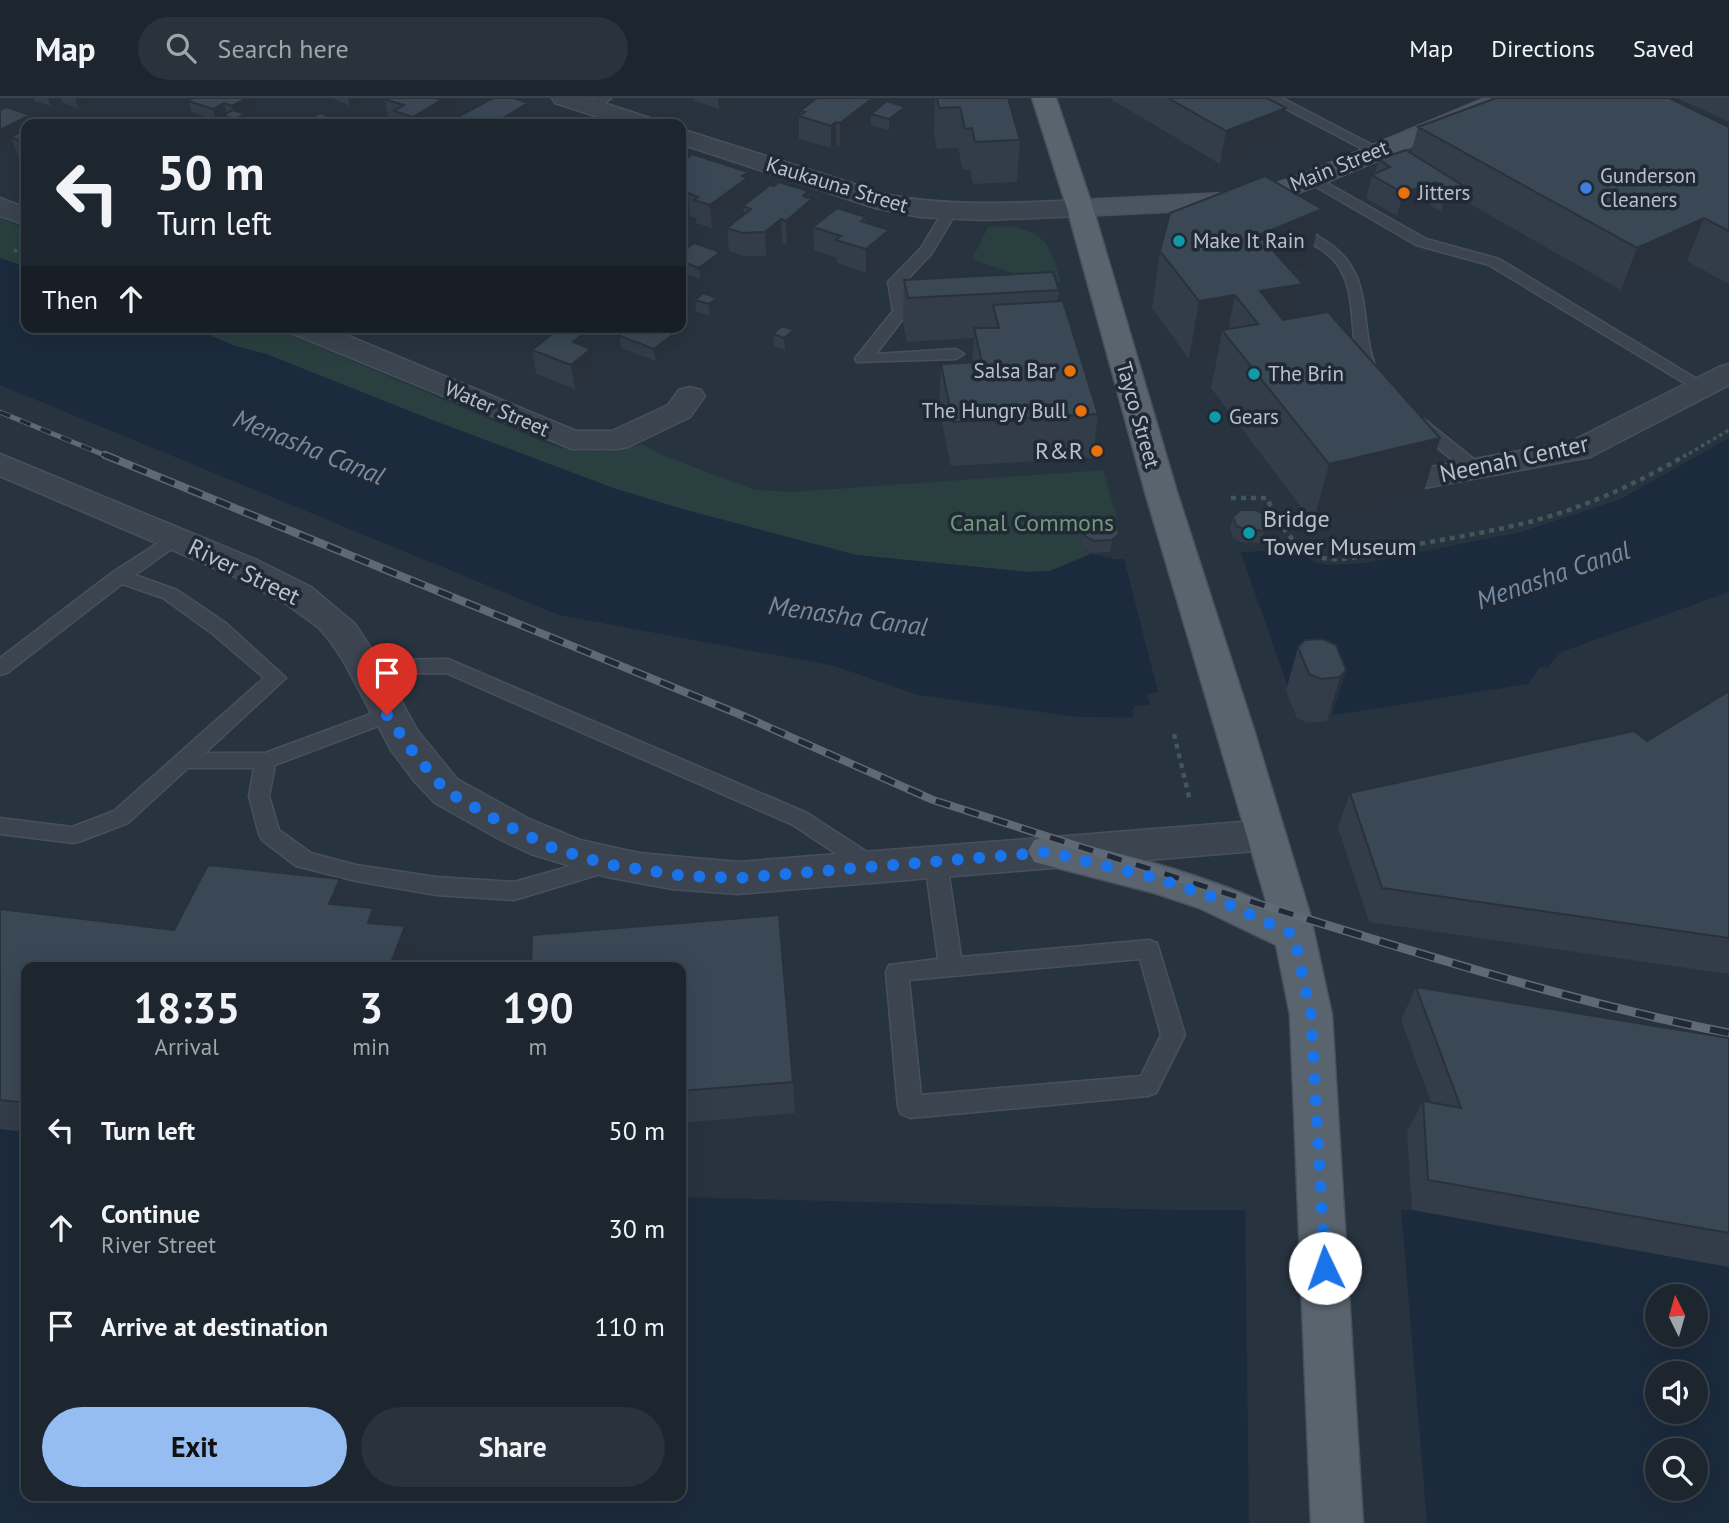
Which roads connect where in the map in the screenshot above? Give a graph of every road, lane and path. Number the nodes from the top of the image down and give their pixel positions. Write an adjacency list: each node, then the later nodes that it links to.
1 (564, 98): 5 (street)
2 (1044, 98): 11 (main road, Tayco Street)
3 (1272, 98): 8 (lane)
4 (1506, 98): 8 (main road, Main Street)
5 (597, 102): 6 (street)
6 (621, 119)
7 (686, 138): 13 (street, Kaukauna Street)
8 (1377, 151): 9 (main road, Main Street)
9 (1313, 179): 12 (main road, Main Street); 17 (lane)
10 (0, 206): 14 (street)
11 (1080, 208): 12 (main road, Main Street); 13 (street, Kaukauna Street); 34 (main road, Tayco Street)
12 (1262, 208): 18 (lane)
13 (950, 211): 16 (lane)
14 (21, 215)
15 (317, 333): 19 (street, Water Street)
16 (956, 354)
17 (1716, 380): 23 (street, Neenah Center)
18 (1383, 390)
19 (690, 396)
20 (1411, 416): 23 (lane)
21 (1729, 430): 25 (path)
22 (0, 464): 26 (street, River Street)
23 (1475, 469): 24 (street, Neenah Center)
24 (1408, 481)
25 (1231, 498)
26 (175, 538): 27 (lane); 28 (street, River Street)
27 (120, 576): 29 (lane); 32 (lane)
28 (365, 667): 30 (street, River Street); 38 (lane)
29 (0, 668)
30 (387, 715): 31 (lane); 37 (street, River Street)
31 (266, 760): 32 (lane); 37 (lane)
32 (184, 761): 33 (lane)
33 (0, 826)
34 (1267, 835): 35 (street, River Street); 39 (main road, Tayco Street)
35 (1048, 852): 36 (street, River Street); 39 (main road)
36 (936, 862): 38 (street, River Street); 40 (lane)
37 (606, 864): 38 (street, River Street)
38 (873, 867)
39 (1294, 935): 41 (main road, Tayco Street)
40 (951, 968): 40 (lane)
41 (1338, 1523)

